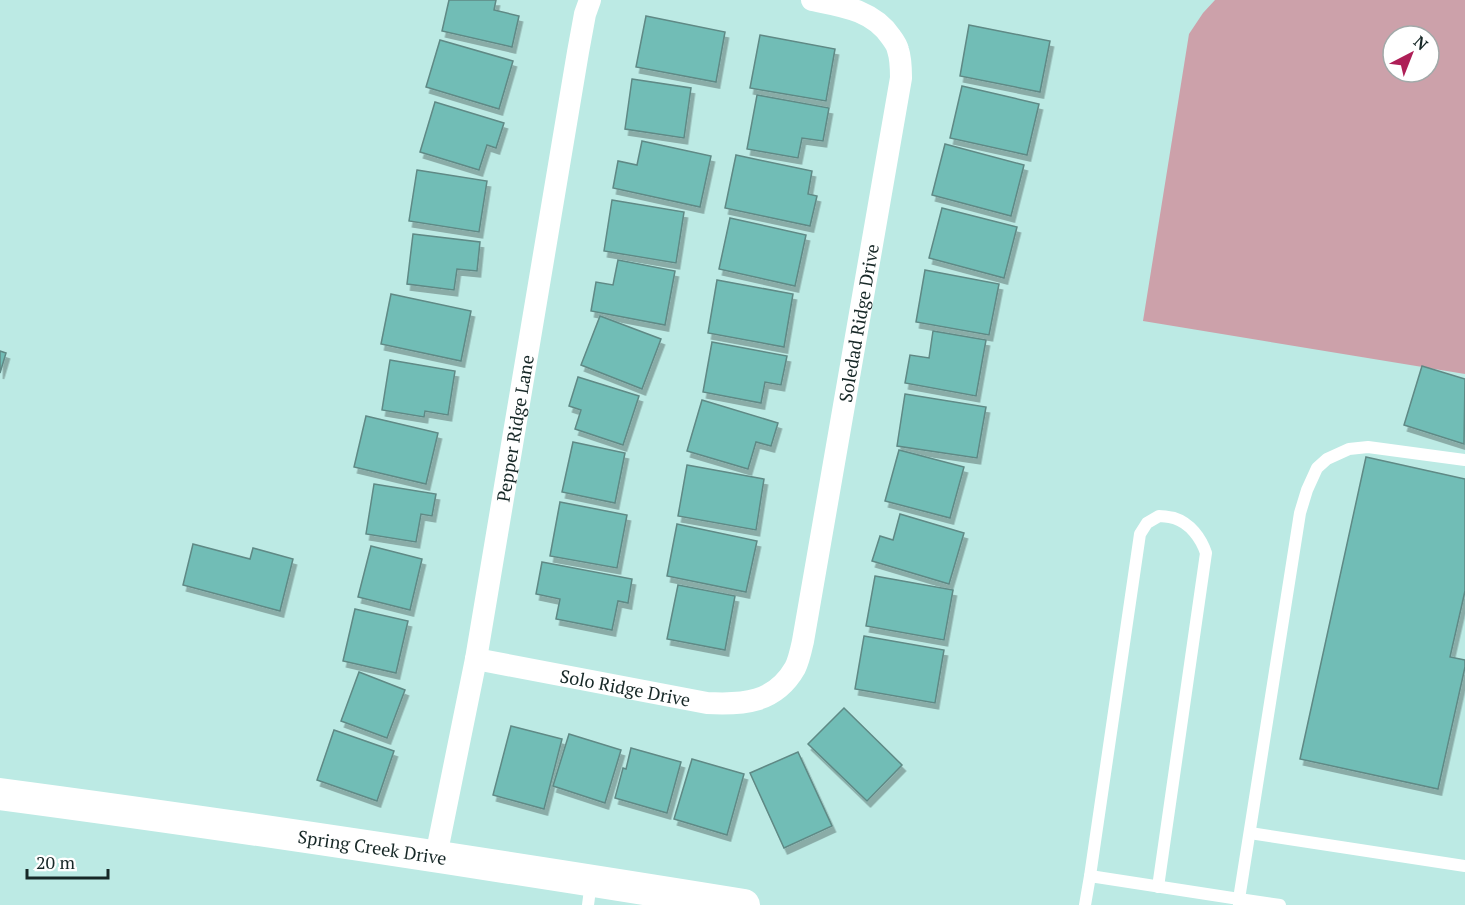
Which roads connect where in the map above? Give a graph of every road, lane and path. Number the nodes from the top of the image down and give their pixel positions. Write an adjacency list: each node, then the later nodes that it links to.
1 (590, 0): 4 (street, Pepper Ridge Lane)
2 (812, 0): 5 (street, Soledad Ridge Drive)
3 (1465, 460): 7 (lane)
4 (476, 659): 5 (street, Solo Ridge Drive); 8 (street, Pepper Ridge Lane)
5 (774, 692)
6 (0, 794): 8 (street, Spring Creek Drive)
7 (1250, 833): 9 (lane); 13 (lane)
8 (436, 856): 12 (street, Spring Creek Drive)
9 (1465, 866)
10 (1090, 876): 11 (lane); 11 (lane); 15 (lane)
11 (1158, 886): 13 (lane)
12 (590, 893): 14 (street, Spring Creek Drive)
13 (1239, 902): 16 (lane)
14 (744, 905)
15 (1085, 905)
16 (1280, 905)

